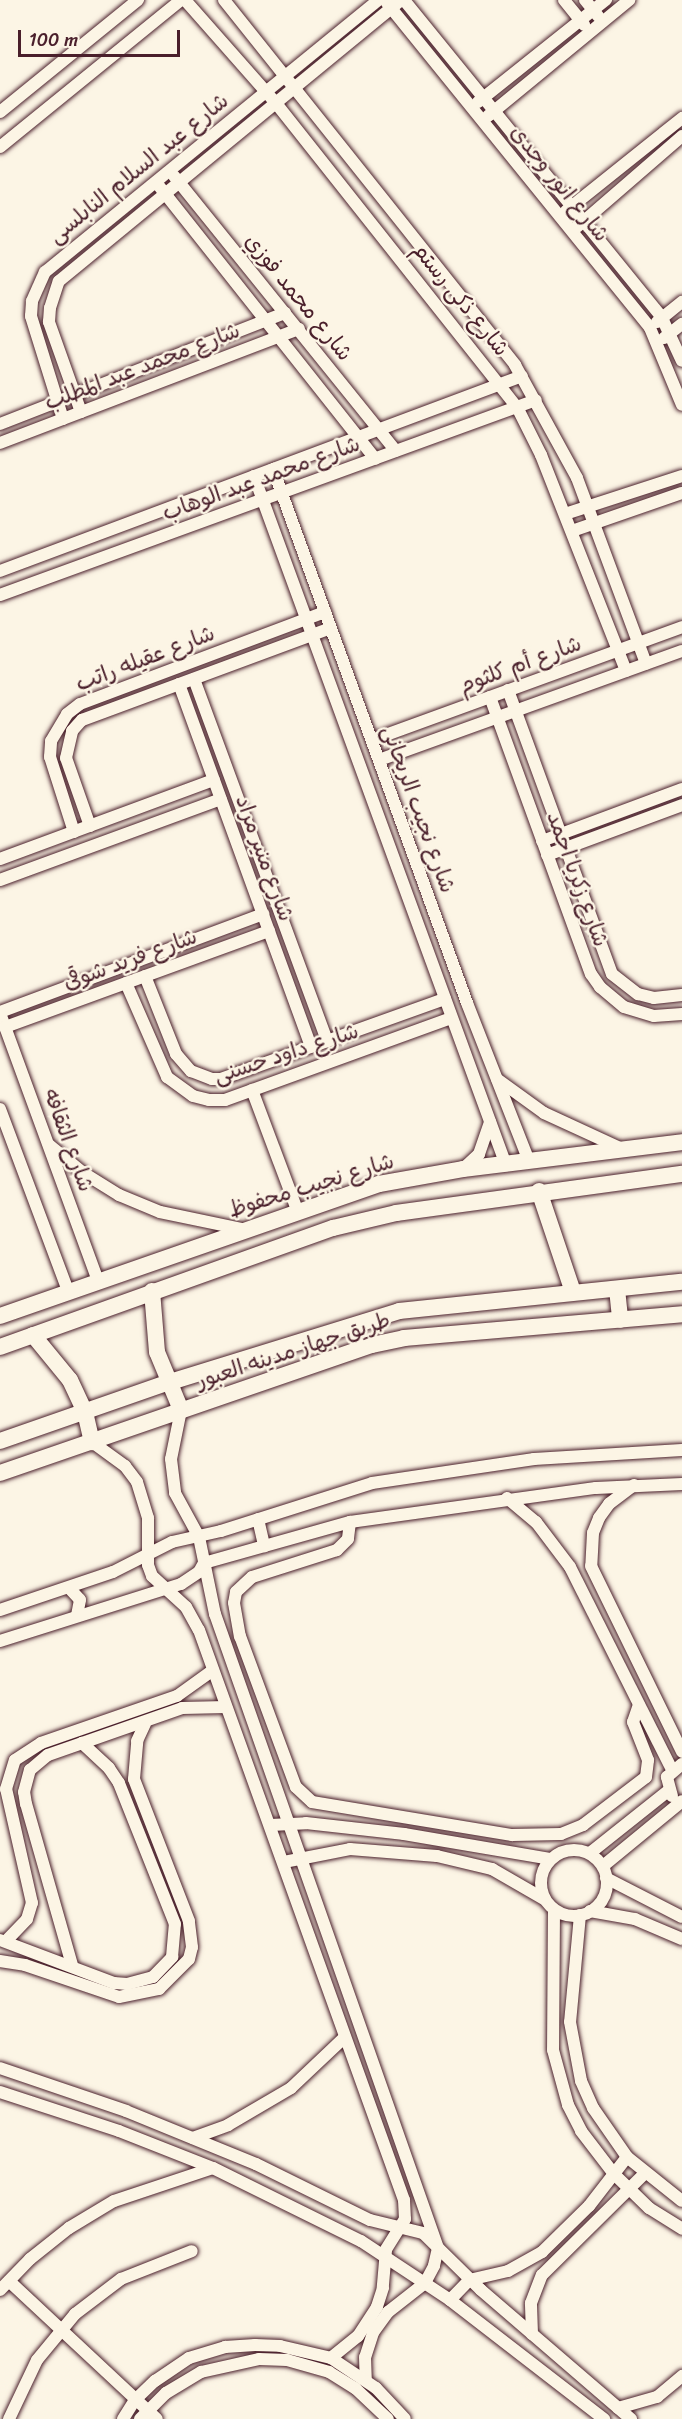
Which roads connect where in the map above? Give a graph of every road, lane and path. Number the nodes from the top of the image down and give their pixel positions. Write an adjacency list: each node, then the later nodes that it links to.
1 (138, 0): 21 (street)
2 (183, 0): 16 (street, شارع ذكى رستم); 25 (street)
3 (224, 0): 14 (street, شارع ذكى رستم)
4 (378, 0): 14 (street, شارع عبد السلام النابلسى)
5 (403, 0): 9 (street, شارع عبد السلام النابلسى); 17 (street, شارع انور وجدى)
6 (564, 0): 11 (street)
7 (606, 0): 10 (street)
8 (629, 0): 12 (street)
9 (388, 4): 15 (street, شارع عبد السلام النابلسى); 19 (street, شارع انور وجدى)
10 (589, 5): 11 (street); 12 (street)
11 (580, 20): 13 (street); 17 (street)
12 (603, 22): 13 (street)
13 (590, 33): 20 (street)
14 (283, 76): 15 (street, شارع ذكى رستم); 16 (street, شارع عبد السلام النابلسى)
15 (293, 88): 18 (street, شارع عبد السلام النابلسى); 45 (street, شارع ذكى رستم)
16 (265, 91): 18 (street, شارع ذكى رستم); 26 (street, شارع عبد السلام النابلسى)
17 (483, 98): 19 (street); 20 (street, شارع انور وجدى)
18 (275, 102): 28 (street, شارع عبد السلام النابلسى); 46 (street, شارع ذكى رستم)
19 (471, 107): 23 (street, شارع انور وجدى)
20 (494, 111): 23 (street); 30 (street, شارع انور وجدى)
21 (0, 112)
22 (682, 118): 30 (street)
23 (482, 121): 31 (street, شارع انور وجدى)
24 (682, 136): 32 (street)
25 (0, 147)
26 (169, 169): 27 (street, شارع عبد السلام النابلسى); 28 (street, شارع محمد فوزي)
27 (154, 181): 29 (street, شارع محمد فوزي); 48 (street, شارع عبد السلام النابلسى)
28 (178, 181): 29 (street, شارع عبد السلام النابلسى); 35 (street, شارع محمد فوزي)
29 (164, 192): 37 (street, شارع محمد فوزي); 47 (street, شارع عبد السلام النابلسى)
30 (571, 206): 31 (street); 32 (street, شارع انور وجدى)
31 (559, 216): 33 (street, شارع انور وجدى)
32 (584, 222): 33 (street); 36 (street, شارع انور وجدى)
33 (572, 231): 39 (street, شارع انور وجدى)
34 (682, 302): 36 (street)
35 (285, 313): 37 (street, شارع محمد عبد المطلب); 40 (street, شارع محمد فوزي)
36 (662, 318): 39 (street); 41 (street, شارع انور وجدى)
37 (266, 320): 42 (street, شارع محمد فوزي); 47 (street, شارع محمد عبد المطلب)
38 (682, 324): 41 (street)
39 (650, 328): 43 (street, شارع انور وجدى)
40 (299, 329): 42 (street, شارع محمد عبد المطلب); 55 (street, شارع محمد فوزي)
41 (671, 333): 43 (street); 44 (street, شارع انور وجدى)
42 (279, 337): 52 (street, شارع محمد عبد المطلب); 56 (street, شارع محمد فوزي)
43 (659, 342): 50 (street, شارع انور وجدى)
44 (682, 361)
45 (522, 376): 46 (street, شارع محمد عبد الوهاب); 49 (street, شارع ذكى رستم)
46 (502, 383): 51 (street, شارع ذكى رستم); 55 (street, شارع محمد عبد الوهاب)
47 (74, 394): 48 (street, شارع محمد عبد المطلب); 52 (street, شارع عبد السلام النابلسى)
48 (57, 400): 53 (street, شارع عبد السلام النابلسى); 54 (street, شارع محمد عبد المطلب)
49 (536, 400): 51 (street, شارع محمد عبد الوهاب); 66 (street, شارع ذكى رستم)
50 (682, 405)
51 (517, 407): 58 (street, شارع محمد عبد الوهاب); 67 (street, شارع ذكى رستم)
52 (81, 412): 53 (street, شارع محمد عبد المطلب)
53 (63, 418): 57 (street, شارع محمد عبد المطلب)
54 (0, 424)
55 (380, 429): 56 (street, شارع محمد عبد الوهاب); 58 (street, شارع محمد فوزي)
56 (358, 437): 59 (street, شارع محمد فوزي); 60 (street, شارع محمد عبد الوهاب)
57 (0, 443)
58 (396, 451): 59 (street, شارع محمد عبد الوهاب)
59 (375, 459): 63 (street, شارع محمد عبد الوهاب)
60 (273, 469): 61 (street, شارع محمد عبد الوهاب); 63 (street, شارع نجيب الريحانى)
61 (254, 476): 65 (street, شارع نجيب الريحانى); 70 (street, شارع محمد عبد الوهاب)
62 (682, 476): 66 (street)
63 (282, 492): 65 (street, شارع محمد عبد الوهاب); 72 (street, شارع نجيب الريحانى)
64 (682, 493): 68 (street)
65 (263, 499): 71 (street, شارع محمد عبد الوهاب); 73 (street, شارع نجيب الريحانى)
66 (588, 507): 67 (street); 68 (street, شارع ذكى رستم)
67 (565, 514): 69 (street, شارع ذكى رستم)
68 (594, 524): 69 (street); 77 (street, شارع ذكى رستم)
69 (572, 531): 78 (street, شارع ذكى رستم)
70 (0, 571)
71 (0, 595)
72 (325, 612): 73 (street, شارع عقيله راتب); 75 (street, شارع نجيب الريحانى)
73 (306, 620): 76 (street, شارع نجيب الريحانى); 95 (street, شارع عقيله راتب)
74 (682, 627): 77 (street, شارع أم كلثوم)
75 (331, 628): 76 (street, شارع عقيله راتب); 88 (street, شارع نجيب الريحانى)
76 (312, 635): 82 (street, شارع عقيله راتب); 103 (street, شارع نجيب الريحانى)
77 (638, 643): 78 (street, شارع أم كلثوم); 80 (street, شارع ذكى رستم)
78 (618, 650): 81 (street, شارع ذكى رستم); 84 (street, شارع أم كلثوم)
79 (682, 651): 80 (street, شارع أم كلثوم)
80 (646, 664): 81 (street, شارع أم كلثوم)
81 (626, 671): 86 (street, شارع أم كلثوم)
82 (194, 679): 83 (street, شارع عقيله راتب); 114 (street, شارع منير مراد)
83 (179, 684): 90 (street, شارع منير مراد); 94 (street, شارع عقيله راتب)
84 (508, 690): 85 (street, شارع أم كلثوم); 86 (street, شارع زكريا احمد)
85 (490, 697): 87 (street, شارع زكريا احمد); 88 (street, شارع أم كلثوم)
86 (516, 711): 87 (street, شارع أم كلثوم); 96 (street, شارع زكريا احمد)
87 (498, 717): 89 (street, شارع أم كلثوم); 97 (street, شارع زكريا احمد)
88 (372, 740): 89 (street, شارع نجيب الريحانى)
89 (379, 760): 102 (street, شارع نجيب الريحانى)
90 (214, 780): 92 (street, شارع منير مراد); 94 (street)
91 (682, 789): 96 (street)
92 (221, 799): 101 (street); 104 (street, شارع منير مراد)
93 (682, 805): 98 (street)
94 (90, 826): 95 (street)
95 (74, 832): 100 (street)
96 (559, 834): 97 (street); 98 (street, شارع زكريا احمد)
97 (542, 841): 99 (street, شارع زكريا احمد)
98 (564, 849): 99 (street); 108 (street, شارع زكريا احمد)
99 (547, 855): 111 (street, شارع زكريا احمد)
100 (0, 859)
101 (0, 880)
102 (432, 906): 103 (street); 117 (street, شارع نجيب الريحانى)
103 (413, 913): 109 (street, شارع نجيب الريحانى)
104 (263, 914): 105 (street, شارع منير مراد); 110 (street, شارع فريد شوقى)
105 (269, 932): 106 (street, شارع فريد شوقى); 115 (street, شارع منير مراد)
106 (145, 976): 107 (street, شارع فريد شوقى); 116 (street, شارع داود حسنى)
107 (126, 983): 113 (street, شارع فريد شوقى); 119 (street, شارع داود حسنى)
108 (682, 995)
109 (445, 999): 112 (street, شارع نجيب الريحانى); 114 (street, شارع داود حسنى)
110 (0, 1013): 113 (street, شارع الثقافه)
111 (682, 1014)
112 (452, 1018): 118 (street, شارع داود حسنى); 121 (street, شارع نجيب الريحانى)
113 (5, 1027): 124 (street, شارع الثقافه)
114 (327, 1041): 115 (street, شارع داود حسنى)
115 (311, 1047): 116 (street, شارع داود حسنى)
116 (260, 1065): 118 (street)
117 (497, 1079): 125 (street); 126 (street, شارع نجيب الريحانى)
118 (268, 1085): 119 (street, شارع داود حسنى)
119 (252, 1090): 131 (street)
120 (0, 1109): 122 (street)
121 (490, 1120): 127 (street, شارع نجيب الريحانى); 128 (street)
122 (4, 1133): 137 (street)
123 (682, 1142): 125 (main road, شارع نجيب محفوظ)
124 (48, 1143): 132 (street); 134 (street, شارع الثقافه)
125 (624, 1150): 126 (main road, شارع نجيب محفوظ)
126 (529, 1161): 127 (main road, شارع نجيب محفوظ)
127 (506, 1165): 128 (main road, شارع نجيب محفوظ)
128 (463, 1169): 131 (main road, شارع نجيب محفوظ)
129 (682, 1174): 130 (main road)
130 (539, 1191): 133 (main road); 139 (main road)
131 (297, 1210): 132 (main road, شارع نجيب محفوظ)
132 (242, 1229): 133 (main road); 134 (main road, شارع نجيب محفوظ)
133 (252, 1256): 138 (main road)
134 (98, 1281): 137 (main road, شارع نجيب محفوظ)
135 (682, 1282): 136 (main road, طريق جهاز مدينه العبور)
136 (617, 1289): 139 (main road, طريق جهاز مدينه العبور); 142 (main road)
137 (68, 1291): 141 (main road, شارع نجيب محفوظ)
138 (152, 1291): 143 (main road); 145 (main road)
139 (573, 1292): 145 (main road, طريق جهاز مدينه العبور)
140 (682, 1314): 142 (main road, طريق جهاز مدينه العبور)
141 (0, 1316)
142 (620, 1320): 146 (main road, طريق جهاز مدينه العبور)
143 (33, 1335): 144 (main road); 147 (main road)
144 (0, 1347)
145 (167, 1383): 146 (main road); 147 (main road, طريق جهاز مدينه العبور)
146 (181, 1410): 149 (main road, طريق جهاز مدينه العبور); 157 (street)
147 (85, 1412): 148 (main road, طريق جهاز مدينه العبور); 149 (main road)
148 (0, 1441)
149 (92, 1442): 151 (main road, طريق جهاز مدينه العبور); 159 (street)
150 (682, 1450): 155 (street)
151 (0, 1473)
152 (636, 1484): 153 (street); 154 (street); 171 (street)
153 (682, 1484)
154 (507, 1498): 156 (street); 167 (street)
155 (258, 1519): 157 (street); 158 (street)
156 (350, 1522): 158 (street); 167 (street)
157 (199, 1537): 159 (street); 160 (street)
158 (264, 1546): 160 (street)
159 (148, 1554): 161 (street); 162 (street)
160 (204, 1563): 162 (street); 175 (street)
161 (69, 1588): 163 (street); 164 (street)
162 (163, 1588): 164 (street); 166 (street)
163 (0, 1610)
164 (77, 1616): 165 (street)
165 (0, 1641)
166 (213, 1670): 168 (street); 187 (street)
167 (639, 1705): 172 (street)
168 (226, 1707): 169 (street); 176 (street)
169 (145, 1724): 170 (street); 188 (street)
170 (82, 1743): 189 (street); 189 (street)
171 (682, 1752)
172 (677, 1767): 173 (street)
173 (668, 1791): 174 (street); 177 (street)
174 (682, 1801): 181 (street)
175 (291, 1823): 176 (street); 178 (street); 179 (street)
176 (272, 1825): 180 (street)
177 (590, 1854): 179 (street); 181 (street)
178 (302, 1857): 180 (street); 182 (street); 204 (street)
179 (550, 1859): 182 (street)
180 (285, 1862): 190 (street)
181 (605, 1872): 184 (street); 185 (street)
182 (544, 1899): 183 (street)
183 (554, 1910): 184 (street); 196 (street)
184 (585, 1913): 186 (street); 194 (street)
185 (682, 1917)
186 (682, 1939)
187 (3, 1940): 189 (street)
188 (0, 1961)
189 (72, 1965)
190 (345, 2037): 193 (street); 201 (street)
191 (0, 2068): 193 (street)
192 (0, 2092): 195 (street)
193 (193, 2138): 200 (street)
194 (627, 2157): 196 (street); 197 (street)
195 (213, 2168): 203 (street); 209 (street)
196 (614, 2174): 198 (street); 207 (street)
197 (644, 2174): 198 (street); 199 (street)
198 (628, 2188): 202 (street); 212 (street)
199 (682, 2202)
200 (370, 2220): 201 (street); 203 (street)
201 (403, 2228): 204 (street); 206 (street)
202 (682, 2229)
203 (361, 2241): 206 (street)
204 (438, 2248): 207 (street); 208 (street)
205 (192, 2251): 211 (street)
206 (384, 2259): 208 (street); 213 (street)
207 (469, 2280): 210 (street); 212 (street)
208 (425, 2283): 210 (street); 215 (street)
209 (4, 2286): 211 (street)
210 (450, 2300): 223 (street)
211 (61, 2328): 216 (street); 219 (street)
212 (532, 2334): 217 (street)
213 (331, 2358): 215 (street); 216 (street)
214 (682, 2376): 217 (street)
215 (366, 2380): 222 (street)
216 (135, 2400): 218 (street); 220 (street)
217 (618, 2408): 224 (street)
218 (148, 2416): 221 (street)
219 (9, 2419)
220 (123, 2419)
221 (388, 2419)
222 (405, 2419)
223 (604, 2419)
224 (631, 2419)

